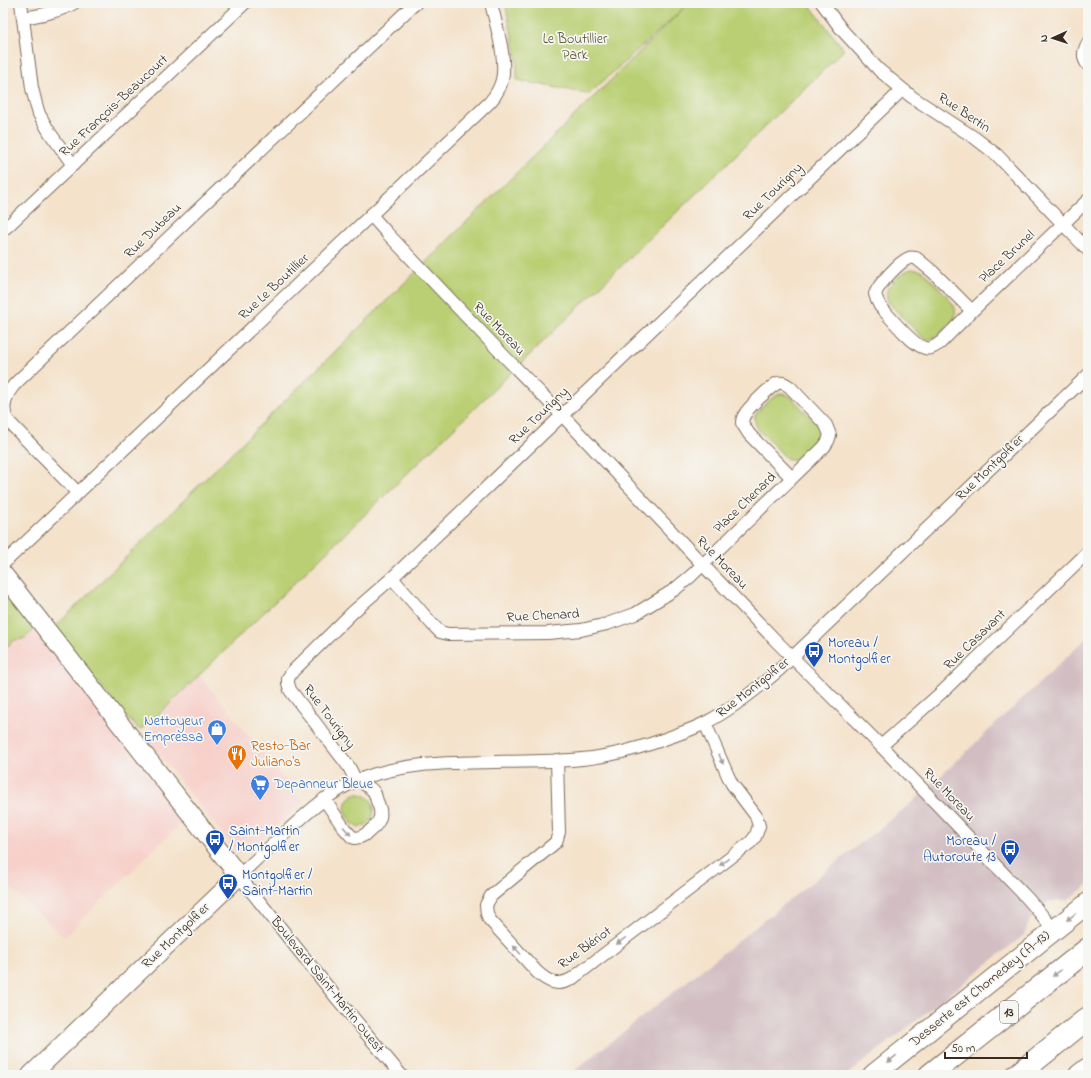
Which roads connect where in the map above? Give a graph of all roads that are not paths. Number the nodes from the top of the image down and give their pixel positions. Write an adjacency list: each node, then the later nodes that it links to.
1 (21, 3): 7 (street)
2 (74, 3): 7 (street)
3 (245, 3): 11 (street, Rue François-Beaucourt)
4 (416, 3): 21 (street, Rue Dubeau)
5 (491, 3): 13 (street, Rue Le Boutillier)
6 (822, 3): 10 (street, Rue Bertin)
7 (23, 18): 11 (street)
8 (1088, 43): 9 (street)
9 (1088, 65)
10 (902, 90): 14 (street, Rue Bertin); 19 (street, Rue Tourigny)
11 (73, 165): 15 (street, Rue François-Beaucourt)
12 (1088, 200): 14 (street, Place Brunel)
13 (372, 215): 19 (street, Rue Moreau); 21 (street, Rue Le Boutillier)
14 (1063, 224): 16 (street, Rue Bertin); 17 (street, Place Brunel)
15 (3, 230)
16 (1088, 250)
17 (972, 311): 17 (street, Place Brunel)
18 (1088, 375): 27 (street, Rue Montgolfier)
19 (562, 416): 24 (street, Rue Moreau); 26 (street, Rue Tourigny)
20 (792, 478): 20 (street, Place Chenard); 24 (street, Place Chenard)
21 (78, 493): 23 (street, Rue Le Boutillier)
22 (1088, 552): 29 (street, Rue Casavant)
23 (3, 564)
24 (703, 565): 26 (street, Rue Chenard); 27 (street, Rue Moreau)
25 (3, 574): 33 (main road, Boulevard Saint-Martin Ouest)
26 (392, 578): 31 (street, Rue Tourigny)
27 (792, 657): 28 (street, Rue Montgolfier); 29 (street, Rue Moreau)
28 (706, 723): 30 (street, Rue Montgolfier); 30 (street, Rue Blériot, one-way to 30)
29 (880, 746): 35 (street, Rue Moreau)
30 (557, 760): 31 (street, Rue Montgolfier)
31 (358, 780): 32 (street, Rue Montgolfier); 32 (street, one-way to 31)
32 (324, 799): 33 (street, Rue Montgolfier)
33 (239, 876): 39 (main road, Rue Montgolfier); 40 (street, Boulevard Saint-Martin Ouest)
34 (1088, 903): 35 (main road, Desserte est Chomedey (A-13), one-way to 35)
35 (1054, 930): 41 (main road, Desserte est Chomedey (A-13), one-way to 41)
36 (1088, 949): 42 (highway, 13, one-way to 42)
37 (1088, 1018): 43 (highway)
38 (1088, 1068): 44 (main road)
39 (31, 1075)
40 (400, 1075)
41 (873, 1075)
42 (930, 1075)
43 (1017, 1075)
44 (1079, 1075)

